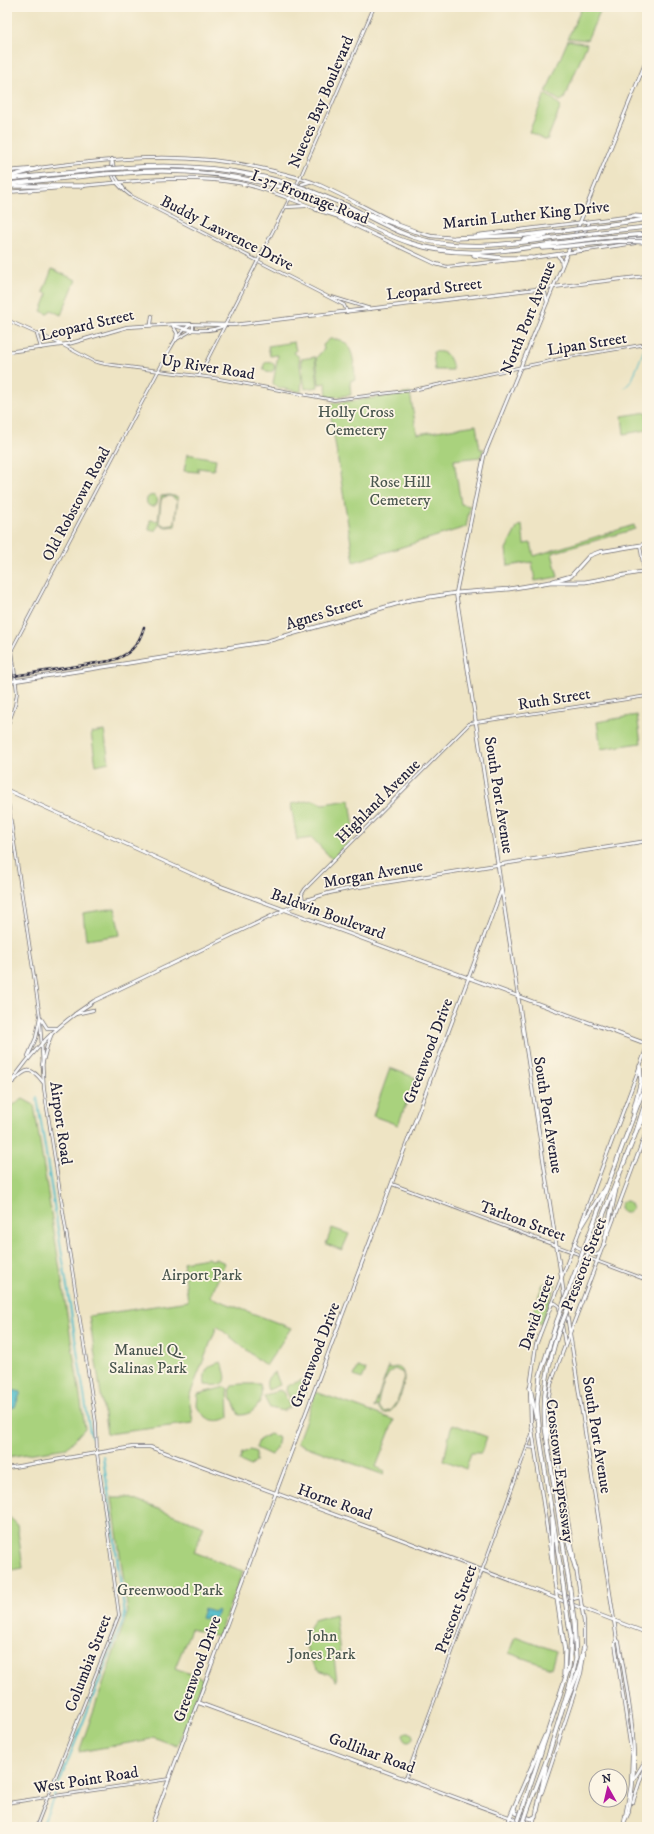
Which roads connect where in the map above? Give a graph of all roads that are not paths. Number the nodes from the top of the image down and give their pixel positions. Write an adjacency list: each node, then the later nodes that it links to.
1 (374, 7): 7 (street, Nueces Bay Boulevard)
2 (647, 59): 24 (main road, North Port Avenue)
3 (112, 158): 4 (main road, I-37 Frontage Road); 7 (main road, I-37 Frontage Road); 10 (street)
4 (40, 168): 5 (main road, I-37 Frontage Road); 6 (highway)
5 (7, 172)
6 (7, 178): 18 (highway, bridge)
7 (300, 178): 9 (main road, Martin Luther King Drive); 15 (street, Nueces Bay Boulevard)
8 (124, 182): 10 (main road, I-37 Frontage Road); 13 (main road); 15 (main road, I-37 Frontage Road)
9 (310, 182): 16 (main road); 26 (main road, Martin Luther King Drive)
10 (117, 183): 12 (main road, I-37 Frontage Road); 13 (street, Buddy Lawrence Drive)
11 (7, 185): 12 (highway); 28 (highway, bridge)
12 (83, 186): 14 (main road, I-37 Frontage Road)
13 (123, 188): 39 (street, Buddy Lawrence Drive)
14 (7, 192)
15 (290, 199): 16 (main road, I-37 Frontage Road); 19 (street, Nueces Bay Boulevard)
16 (300, 203): 17 (main road, I-37 Frontage Road)
17 (307, 206): 19 (main road); 20 (main road, I-37 Frontage Road)
18 (346, 206): 26 (highway); 32 (highway)
19 (286, 207): 39 (street, Nueces Bay Boulevard)
20 (316, 209): 28 (highway); 38 (main road, I-37 Frontage Road)
21 (633, 216): 22 (highway); 23 (main road, Martin Luther King Drive)
22 (647, 218): 27 (highway, bridge)
23 (593, 222): 24 (main road, Martin Luther King Drive); 34 (main road)
24 (580, 223): 30 (main road, Martin Luther King Drive); 36 (main road, North Port Avenue)
25 (647, 226): 32 (highway, bridge)
26 (414, 231): 30 (main road, Martin Luther King Drive)
27 (562, 231): 30 (highway); 32 (highway)
28 (390, 234): 35 (highway)
29 (647, 234): 33 (highway, bridge)
30 (455, 238)
31 (647, 241): 33 (highway, bridge); 34 (main road)
32 (508, 243)
33 (558, 245): 35 (highway)
34 (583, 251): 36 (main road)
35 (455, 253): 38 (highway)
36 (567, 254): 37 (main road); 40 (main road, North Port Avenue)
37 (555, 255): 38 (main road); 40 (main road)
38 (531, 258)
39 (258, 261): 44 (street, Buddy Lawrence Drive); 56 (street, Nueces Bay Boulevard)
40 (562, 265): 42 (main road, North Port Avenue)
41 (647, 276): 42 (main road, Leopard Street)
42 (554, 287): 43 (main road, Leopard Street); 47 (main road, North Port Avenue)
43 (527, 290): 47 (main road); 49 (main road, Leopard Street)
44 (322, 293): 45 (street, Buddy Lawrence Drive); 46 (street, Buddy Lawrence Drive)
45 (348, 303): 46 (street); 48 (street); 49 (street, Buddy Lawrence Drive)
46 (344, 305): 48 (street, Buddy Lawrence Drive)
47 (546, 306): 66 (main road, North Port Avenue)
48 (347, 308): 50 (street)
49 (372, 309): 50 (main road, Leopard Street)
50 (347, 312): 56 (main road, Leopard Street)
51 (152, 316): 53 (main road)
52 (7, 320): 59 (street, Up River Road)
53 (151, 324): 55 (main road, Leopard Street); 63 (main road, Leopard Street)
54 (191, 324): 55 (main road, Leopard Street); 56 (main road, Leopard Street); 57 (street, Old Robstown Road); 58 (street)
55 (173, 325): 57 (main road, Leopard Street); 61 (main road)
56 (225, 326): 58 (main road, Leopard Street); 68 (street, Nueces Bay Boulevard)
57 (184, 329): 58 (main road, Leopard Street); 60 (street); 61 (street, Old Robstown Road)
58 (193, 329): 60 (street, Old Robstown Road)
59 (35, 332): 63 (street, Up River Road); 64 (street)
60 (186, 333): 61 (street, Old Robstown Road)
61 (176, 340): 67 (street, Old Robstown Road)
62 (647, 344): 66 (street, Lipan Street)
63 (63, 345): 64 (main road, Leopard Street); 67 (street, Up River Road)
64 (41, 348): 65 (main road, Leopard Street)
65 (7, 352)
66 (521, 367): 69 (street, Lipan Street); 75 (main road, North Port Avenue)
67 (159, 370): 68 (street, Up River Road); 76 (street, Old Robstown Road)
68 (199, 376): 69 (street, Up River Road)
69 (413, 390)
70 (647, 544): 71 (main road)
71 (640, 545): 72 (street); 73 (main road)
72 (646, 572): 73 (main road, Agnes Street); 74 (street)
73 (550, 582): 75 (main road, Agnes Street)
74 (647, 589)
75 (456, 593): 76 (main road, Agnes Street); 79 (main road, South Port Avenue)
76 (16, 681): 77 (main road, Agnes Street); 80 (street)
77 (7, 682)
78 (647, 696): 79 (street, Ruth Street)
79 (475, 722): 81 (street, Ruth Street); 85 (main road, South Port Avenue)
80 (7, 728)
81 (466, 728): 87 (street, Highland Avenue)
82 (7, 790): 88 (main road, Baldwin Boulevard)
83 (7, 795): 93 (street, Airport Road)
84 (647, 841): 85 (main road, Morgan Avenue)
85 (497, 865): 86 (main road, South Port Avenue); 87 (main road, Morgan Avenue)
86 (502, 891): 89 (main road, Greenwood Drive); 90 (main road, South Port Avenue)
87 (303, 901): 88 (main road, Morgan Avenue)
88 (283, 910): 89 (main road, Baldwin Boulevard); 92 (main road, Morgan Avenue)
89 (469, 978): 90 (main road, Baldwin Boulevard); 110 (main road, Greenwood Drive)
90 (518, 997): 96 (main road, Baldwin Boulevard); 114 (main road, South Port Avenue)
91 (93, 1010): 92 (main road)
92 (73, 1015): 94 (main road, Morgan Avenue)
93 (40, 1017): 94 (main road); 95 (street, Airport Road); 97 (main road)
94 (55, 1030): 95 (main road, Morgan Avenue); 98 (main road)
95 (42, 1041): 97 (main road, Morgan Avenue); 98 (street, Airport Road)
96 (647, 1046): 99 (main road, David Street)
97 (26, 1059): 102 (main road)
98 (42, 1065): 101 (street, Airport Road)
99 (640, 1066): 105 (highway); 111 (main road, David Street)
100 (647, 1080): 105 (highway, Crosstown Expressway)
101 (44, 1082): 102 (main road); 132 (street, Airport Road)
102 (7, 1088)
103 (647, 1097): 107 (highway, Crosstown Expressway)
104 (647, 1113): 107 (highway)
105 (630, 1128): 109 (highway, Crosstown Expressway)
106 (647, 1130): 113 (main road, Presscott Street)
107 (634, 1134): 108 (highway, Crosstown Expressway)
108 (621, 1168): 113 (highway); 131 (highway, Crosstown Expressway, bridge)
109 (612, 1175): 111 (highway); 128 (highway, Crosstown Expressway, bridge)
110 (391, 1184): 114 (street, Tarlton Street); 134 (main road, Greenwood Drive)
111 (580, 1229): 112 (main road, David Street)
112 (574, 1242): 115 (main road, David Street); 116 (main road)
113 (604, 1244): 116 (main road, Presscott Street)
114 (556, 1245): 115 (street, Tarlton Street); 118 (main road, South Port Avenue)
115 (571, 1251): 117 (street, Tarlton Street); 118 (main road, David Street)
116 (600, 1253): 117 (main road, Presscott Street)
117 (598, 1261): 119 (street, Tarlton Street); 121 (main road, Presscott Street)
118 (561, 1278): 120 (main road, David Street); 121 (main road, South Port Avenue)
119 (647, 1280)
120 (551, 1304): 122 (main road); 125 (main road, David Street)
121 (570, 1334): 122 (main road, Presscott Street); 124 (main road, South Port Avenue)
122 (565, 1347): 123 (main road, Presscott Street)
123 (563, 1351): 124 (main road); 126 (main road, Presscott Street)
124 (572, 1351): 144 (main road, South Port Avenue)
125 (530, 1388): 127 (main road, David Street); 128 (highway)
126 (549, 1408): 131 (highway); 138 (main road, Crosstown Expressway)
127 (532, 1433): 129 (street, Prescott Street); 130 (main road, David Street)
128 (540, 1438): 136 (highway, Crosstown Expressway)
129 (528, 1447): 130 (street); 137 (street, Prescott Street)
130 (535, 1448): 139 (main road, David Street)
131 (549, 1451): 135 (highway, Crosstown Expressway)
132 (97, 1453): 133 (main road, Horne Road); 134 (main road, Horne Road); 159 (street, Columbia Street)
133 (7, 1468)
134 (276, 1493): 137 (main road, Horne Road); 149 (main road, Greenwood Drive)
135 (556, 1494): 138 (highway); 150 (highway, Crosstown Expressway, bridge)
136 (550, 1499): 139 (highway); 148 (highway, Crosstown Expressway, bridge)
137 (482, 1570): 142 (main road, Horne Road); 157 (street, Prescott Street)
138 (576, 1570): 141 (main road, Crosstown Expressway)
139 (554, 1580): 140 (main road, David Street)
140 (556, 1591): 141 (main road); 142 (main road, David Street)
141 (580, 1596): 143 (main road, Crosstown Expressway)
142 (557, 1598): 143 (main road, Horne Road); 148 (highway)
143 (582, 1608): 144 (main road, Horne Road); 147 (main road, Crosstown Expressway)
144 (614, 1620): 145 (main road, Horne Road); 146 (main road, South Port Avenue)
145 (647, 1633)
146 (616, 1640): 154 (main road, South Port Avenue); 158 (main road, South Port Avenue)
147 (584, 1647): 150 (highway); 162 (main road, Crosstown Expressway)
148 (562, 1688): 151 (highway, Crosstown Expressway)
149 (198, 1703): 156 (main road, Greenwood Drive); 157 (main road, Gollihar Road)
150 (562, 1710): 152 (highway, Crosstown Expressway)
151 (552, 1720): 161 (highway); 171 (highway, Crosstown Expressway, bridge)
152 (549, 1753): 162 (highway); 171 (highway, Crosstown Expressway, bridge)
153 (647, 1758): 155 (main road); 163 (main road)
154 (635, 1764): 155 (main road); 158 (main road, South Port Avenue)
155 (643, 1765): 158 (main road)
156 (169, 1778): 159 (street, West Point Road); 169 (main road, Greenwood Drive)
157 (406, 1778): 164 (main road, Gollihar Road)
158 (633, 1780): 163 (main road, South Port Avenue); 166 (main road)
159 (49, 1796): 160 (street, West Point Road); 168 (street, Columbia Street)
160 (7, 1803)
161 (514, 1808): 164 (highway); 165 (highway)
162 (537, 1811): 165 (main road, Crosstown Expressway)
163 (628, 1813): 166 (main road)
164 (510, 1817): 167 (main road, Gollihar Road); 170 (main road)
165 (535, 1817): 167 (main road, Crosstown Expressway)
166 (624, 1822): 173 (main road)
167 (532, 1826): 172 (main road, Gollihar Road)
168 (36, 1827)
169 (151, 1827)
170 (507, 1827): 171 (main road)
171 (519, 1827)
172 (536, 1827)
173 (622, 1827)

